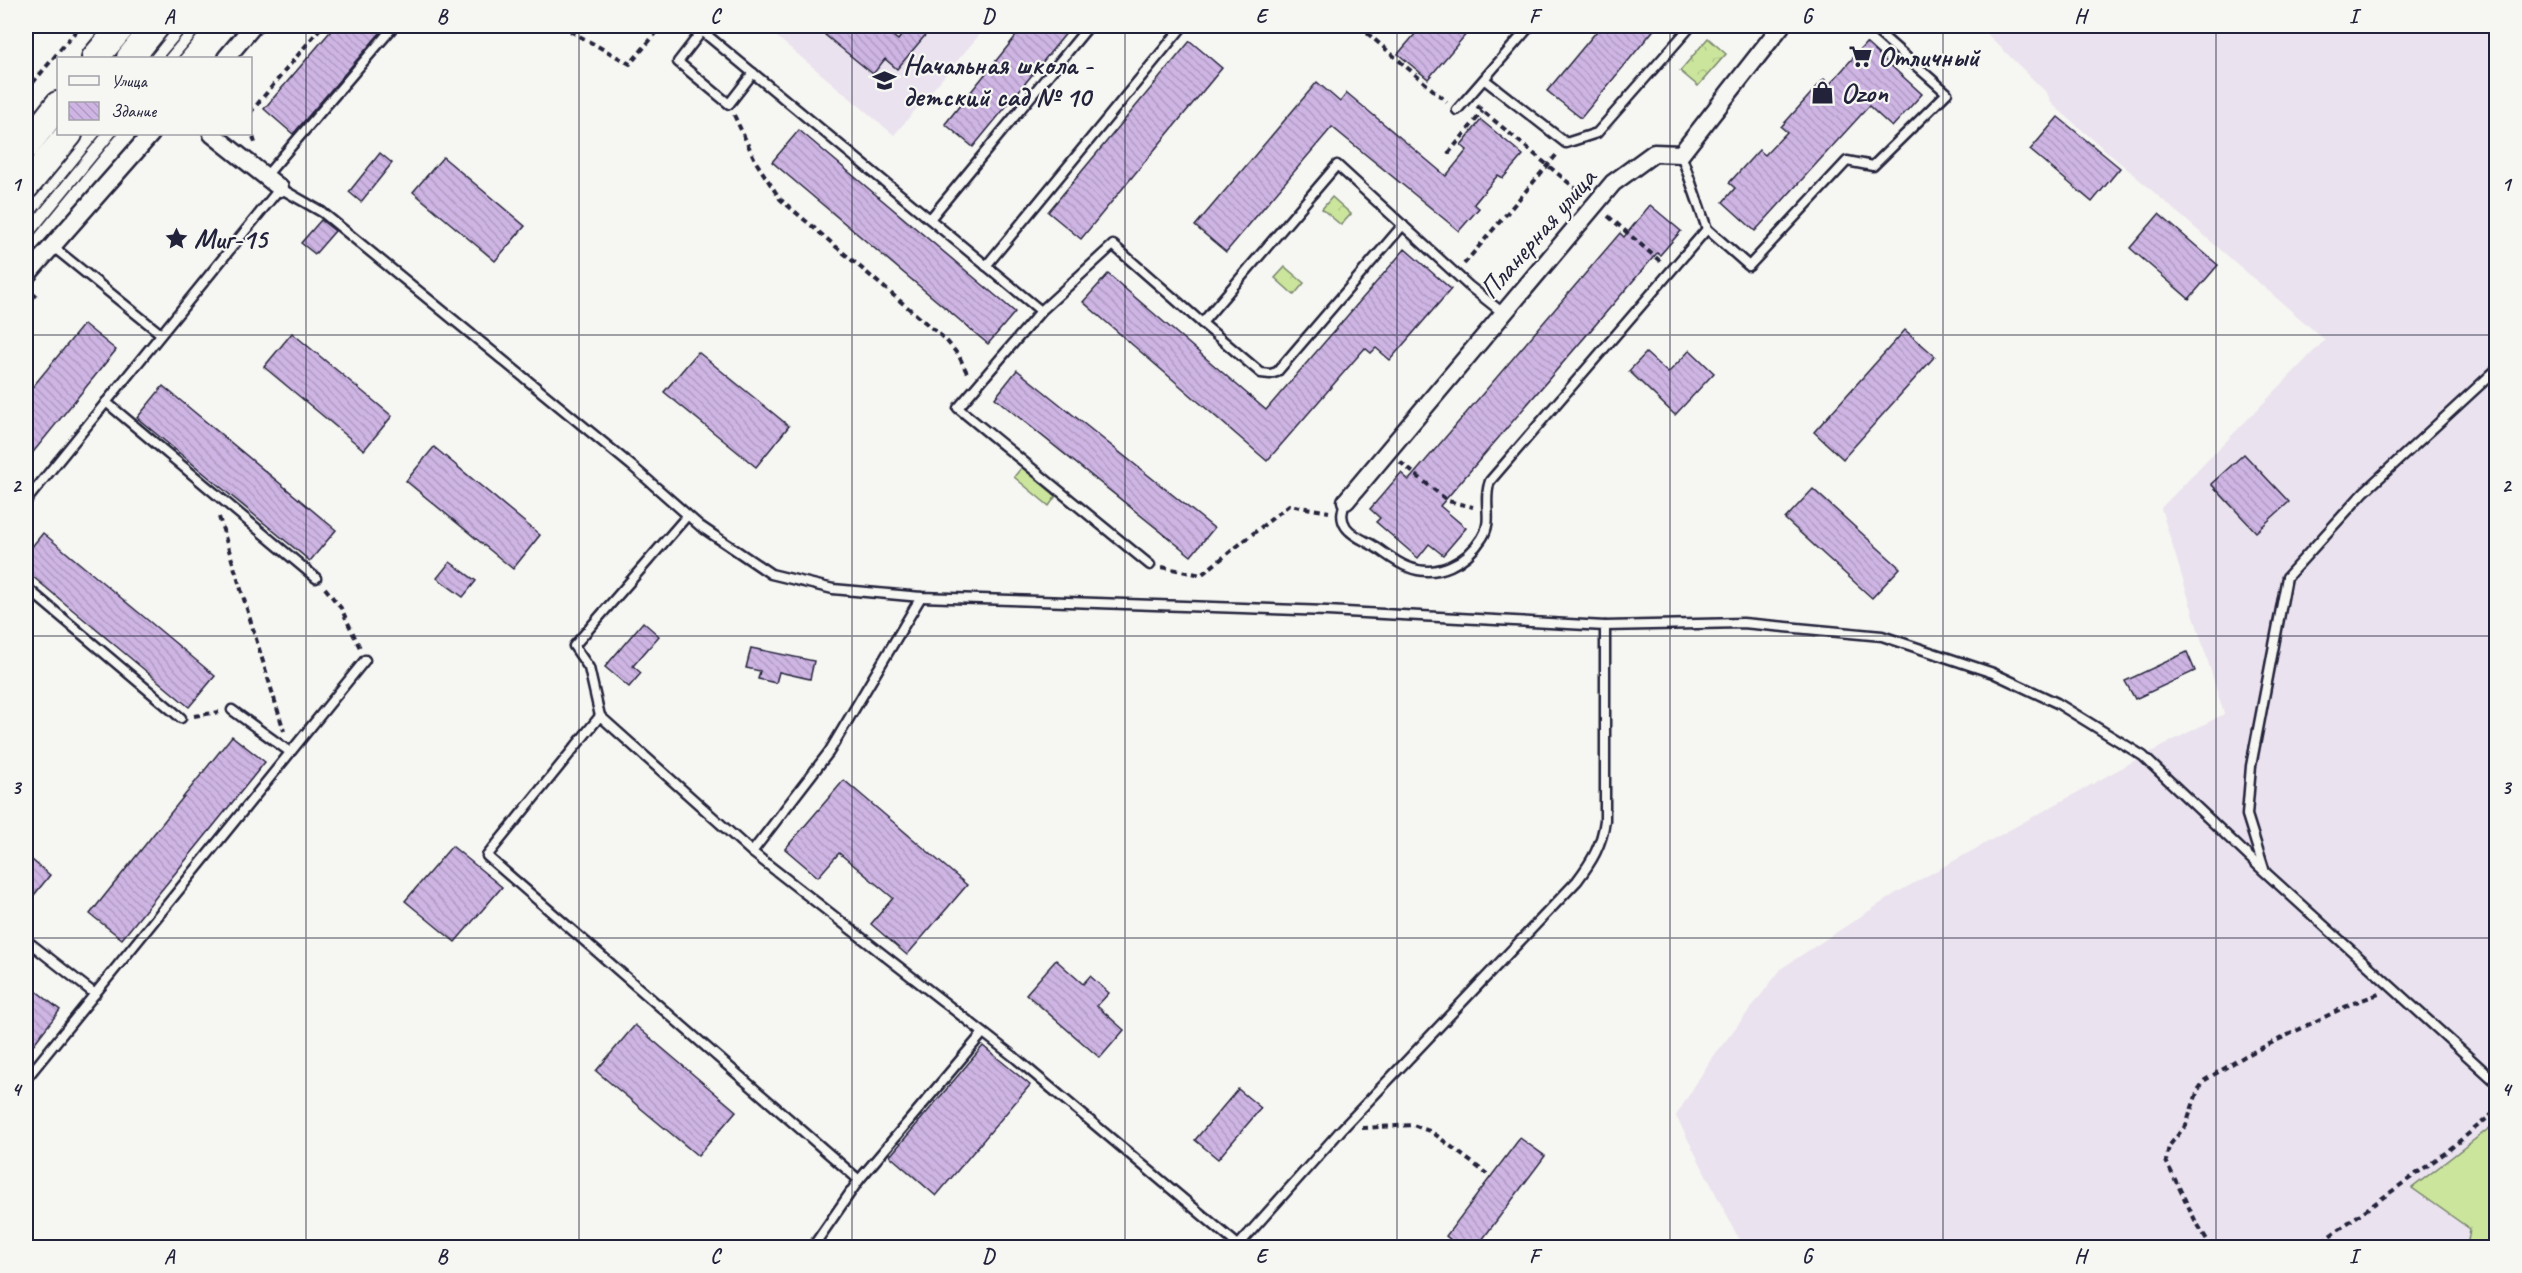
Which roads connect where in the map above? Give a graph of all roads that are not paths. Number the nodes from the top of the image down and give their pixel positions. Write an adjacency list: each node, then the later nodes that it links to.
1 (122, 26): 12 (main road)
2 (156, 26): 13 (main road)
3 (253, 26): 14 (street)
4 (394, 26): 24 (lane)
5 (1089, 26): 27 (lane)
6 (1183, 26): 31 (lane)
7 (1530, 26): 16 (lane)
8 (1691, 26): 16 (lane)
9 (1781, 26): 23 (street)
10 (1871, 26): 29 (lane)
11 (699, 28): 15 (lane); 15 (lane)
12 (96, 57)
13 (130, 57)
14 (227, 57)
15 (753, 73): 27 (lane)
16 (1485, 80): 18 (lane)
17 (57, 106): 22 (main road)
18 (1457, 110)
19 (68, 135): 25 (main road)
20 (150, 135): 30 (street)
21 (213, 135): 24 (street)
22 (26, 146)
23 (1681, 154): 29 (lane); 34 (street, Планерная улица)
24 (265, 177): 26 (street)
25 (26, 186)
26 (280, 188): 36 (lane); 41 (lane)
27 (930, 219): 31 (lane)
28 (1403, 225): 34 (lane); 35 (lane); 35 (lane)
29 (1707, 229): 40 (lane)
30 (51, 245): 32 (street); 36 (lane)
31 (986, 266): 33 (lane)
32 (26, 276)
33 (1041, 311): 35 (lane); 42 (lane)
34 (1503, 313): 40 (street, Планерная улица)
35 (1202, 323)
36 (161, 334): 38 (lane)
37 (2496, 370): 53 (lane)
38 (106, 402): 39 (lane); 43 (lane)
39 (26, 501)
40 (1343, 508)
41 (687, 516): 45 (lane); 49 (lane)
42 (1150, 565)
43 (316, 578)
44 (26, 587): 50 (lane)
45 (921, 597): 46 (lane); 52 (lane)
46 (1605, 626): 53 (lane); 60 (lane)
47 (364, 660): 51 (lane)
48 (232, 710): 51 (lane)
49 (600, 716): 52 (lane); 59 (lane)
50 (180, 718)
51 (290, 752): 55 (lane)
52 (752, 852): 56 (lane)
53 (2265, 872): 58 (lane)
54 (26, 939): 55 (lane)
55 (95, 994): 57 (lane)
56 (983, 1033): 59 (lane); 60 (lane)
57 (26, 1079)
58 (2496, 1082)
59 (859, 1180): 61 (lane)
60 (1237, 1246)
61 (812, 1248)

